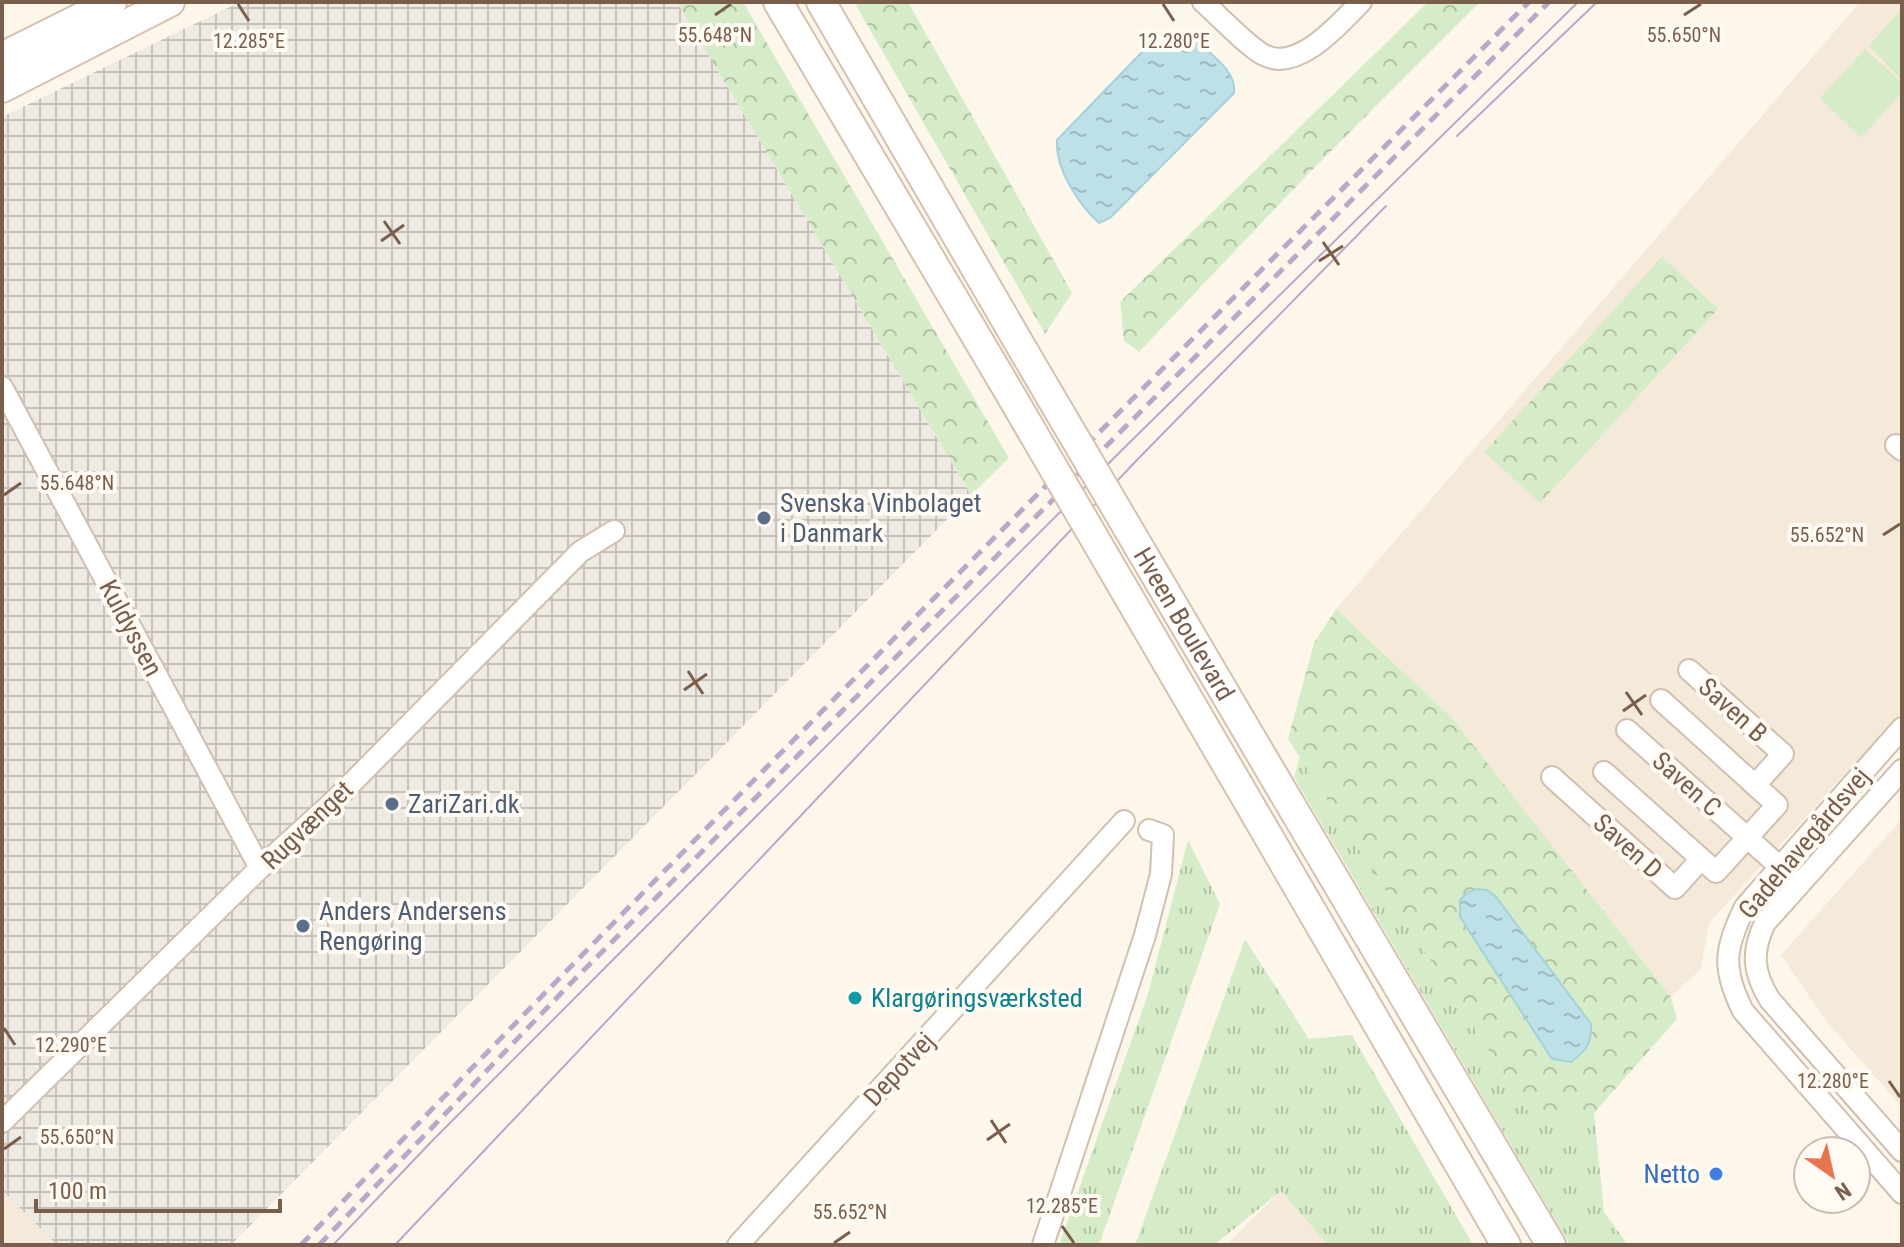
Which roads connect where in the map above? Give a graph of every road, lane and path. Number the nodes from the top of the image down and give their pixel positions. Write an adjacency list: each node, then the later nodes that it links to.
1 (112, 2): 7 (street)
2 (778, 2): 31 (street, Hveen Boulevard, bridge)
3 (821, 2): 32 (street, Hveen Boulevard, bridge)
4 (1203, 2): 5 (street)
5 (1361, 2)
6 (154, 6): 8 (street)
7 (2, 57)
8 (2, 88)
9 (2, 387): 24 (street, Kuldyssen)
10 (614, 531): 24 (street, Rugvænget)
11 (1689, 670): 18 (street, Saven B)
12 (1661, 700): 18 (street, Saven B)
13 (1902, 728): 23 (street, Gadehavegårdsvej)
14 (1627, 730): 21 (street, Saven C)
15 (1902, 770): 25 (street, Gadehavegårdsvej)
16 (1604, 772): 22 (street, Saven D)
17 (1552, 777): 22 (street, Saven D)
18 (1755, 785): 21 (street, Saven B)
19 (1124, 821): 29 (street, Depotvej)
20 (1149, 830): 30 (street)
21 (1748, 837): 22 (street, Saven D); 23 (street, Saven C)
22 (1701, 859)
23 (1779, 866): 25 (street, Saven C); 28 (street, Gadehavegårdsvej)
24 (260, 868): 26 (street, Rugvænget)
25 (1800, 884): 27 (street, Gadehavegårdsvej)
26 (2, 1122)
27 (1902, 1151)
28 (1902, 1193)
29 (738, 1245)
30 (1043, 1245)
31 (1506, 1245)
32 (1551, 1245)

